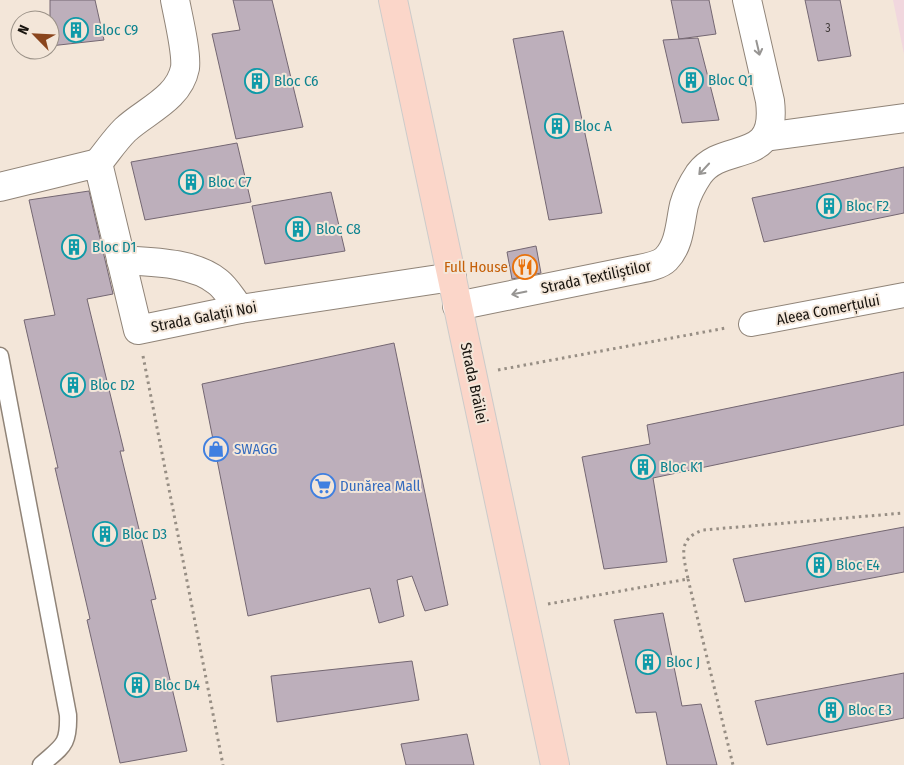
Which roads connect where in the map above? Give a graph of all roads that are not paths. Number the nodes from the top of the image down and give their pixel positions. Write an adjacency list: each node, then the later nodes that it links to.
1 (175, 0): 6 (street)
2 (393, 0): 9 (main road, Strada Brăilei)
3 (747, 0): 5 (street, one-way to 5)
4 (904, 118): 5 (street)
5 (765, 137): 11 (street, Strada Textiliștilor, one-way to 11)
6 (98, 163): 7 (street); 8 (street, Strada Galații Noi)
7 (0, 187)
8 (120, 260): 12 (street); 12 (street, Strada Galații Noi)
9 (452, 277): 11 (main road, Strada Brăilei); 12 (street, Strada Galații Noi)
10 (904, 295): 13 (street, Aleea Comerțului)
11 (457, 306): 16 (main road, Strada Brăilei)
12 (240, 309)
13 (751, 324)
14 (0, 356): 15 (lane)
15 (41, 765)
16 (555, 765)

